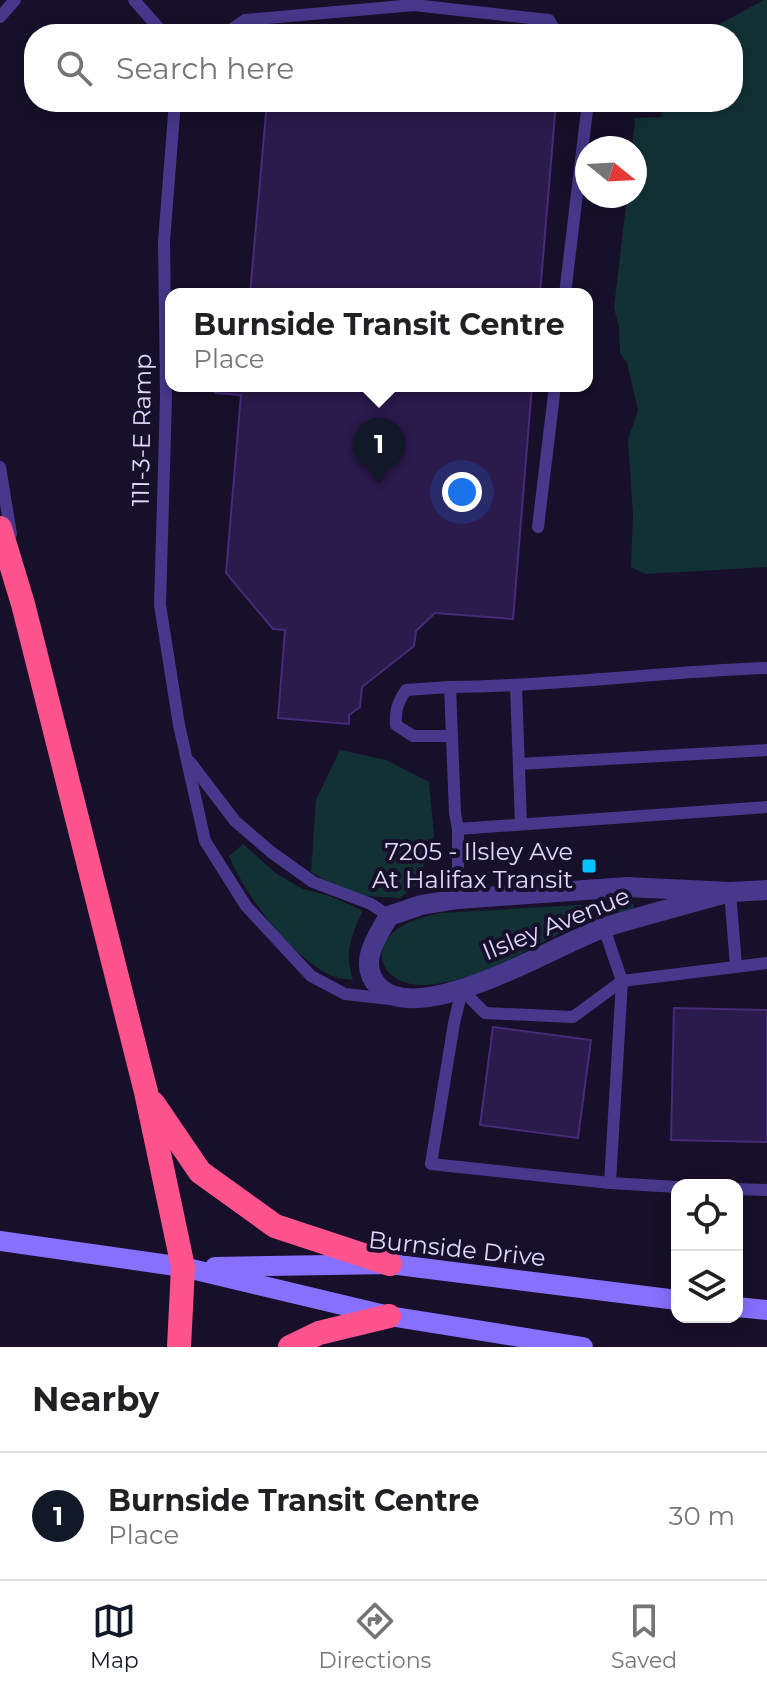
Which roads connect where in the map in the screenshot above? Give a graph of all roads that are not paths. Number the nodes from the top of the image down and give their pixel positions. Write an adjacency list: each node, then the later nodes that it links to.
1 (15, 0): 3 (lane)
2 (134, 0): 4 (lane)
3 (0, 17)
4 (155, 24)
5 (239, 24): 6 (lane)
6 (551, 24)
7 (174, 112): 10 (lane, 111-3-E Ramp)
8 (587, 112): 9 (lane)
9 (566, 288)
10 (165, 320)
11 (166, 392): 22 (lane, 111-3-E Ramp)
12 (554, 392): 14 (lane)
13 (0, 467): 16 (lane)
14 (538, 527)
15 (0, 528): 16 (highway)
16 (23, 604): 37 (highway)
17 (767, 668): 18 (lane)
18 (516, 686): 19 (lane); 23 (lane)
19 (450, 687): 20 (lane); 20 (lane)
20 (451, 736): 26 (lane)
21 (767, 750): 23 (lane)
22 (186, 756): 30 (lane); 36 (lane, Ilsley Avenue)
23 (519, 764): 25 (lane)
24 (767, 807): 25 (lane)
25 (521, 824): 26 (lane)
26 (458, 829): 29 (lane)
27 (767, 890): 28 (street, Ilsley Avenue)
28 (730, 892): 29 (street, Ilsley Avenue); 31 (street, Ilsley Avenue); 33 (lane)
29 (458, 899): 30 (street, Ilsley Avenue)
30 (389, 916): 36 (street)
31 (604, 928): 34 (lane); 35 (street, Ilsley Avenue)
32 (767, 963): 33 (lane)
33 (736, 966): 34 (lane)
34 (622, 981): 35 (lane); 38 (lane)
35 (462, 990): 36 (street, Ilsley Avenue); 38 (lane)
36 (401, 1000)
37 (146, 1092): 43 (highway); 44 (highway)
38 (610, 1183): 39 (lane)
39 (671, 1187)
40 (743, 1189): 41 (lane)
41 (767, 1190)
42 (0, 1241): 44 (main road, Burnside Drive)
43 (390, 1264): 44 (main road, Burnside Drive); 45 (main road, Burnside Drive)
44 (183, 1267): 48 (main road, Burnside Drive); 49 (highway)
45 (671, 1299)
46 (743, 1308): 47 (main road)
47 (767, 1310)
48 (389, 1316): 50 (highway); 51 (main road, Burnside Drive)
49 (179, 1347)
50 (290, 1347)
51 (583, 1347)

